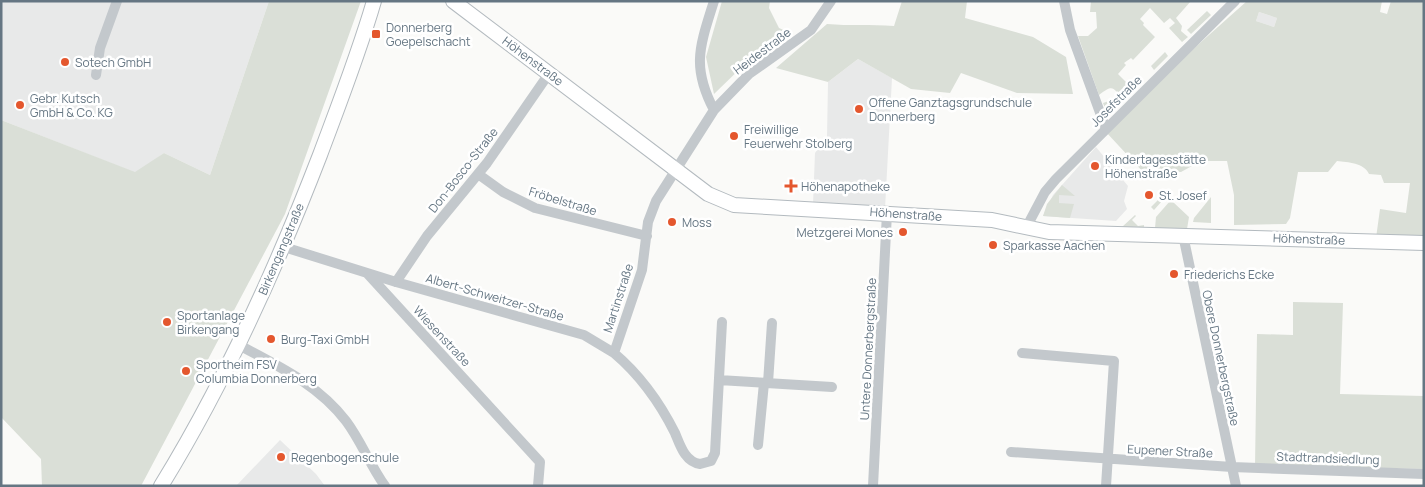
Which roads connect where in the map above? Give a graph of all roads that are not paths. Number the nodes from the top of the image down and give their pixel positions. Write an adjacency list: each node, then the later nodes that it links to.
1 (117, 1): 9 (street)
2 (374, 1): 19 (street, Birkengangstraße)
3 (714, 1): 10 (street)
4 (831, 1): 10 (street, Heidestraße)
5 (1064, 1): 11 (street)
6 (1235, 1): 11 (street, Josefstraße)
7 (456, 2): 8 (street, Höhenstraße)
8 (550, 72): 12 (street, Höhenstraße); 13 (street, Don-Bosco-Straße)
9 (96, 75)
10 (714, 110): 12 (street, Heidestraße)
11 (1106, 128): 15 (street, Josefstraße)
12 (675, 170): 14 (street, Höhenstraße); 17 (street, Martinstraße)
13 (478, 174): 17 (street, Fröbelstraße); 21 (street, Don-Bosco-Straße)
14 (887, 213): 15 (street, Höhenstraße); 38 (street, Untere Donnerbergstraße)
15 (1026, 228): 16 (street, Höhenstraße)
16 (1183, 235): 18 (street, Höhenstraße); 33 (street, Obere Donnerbergstraße)
17 (647, 236): 25 (street, Martinstraße)
18 (1424, 243)
19 (284, 248): 20 (street); 24 (street, Birkengangstraße)
20 (366, 272): 21 (street, Albert-Schweitzer-Straße); 37 (street, Wiesenstraße)
21 (396, 282): 25 (street, Albert-Schweitzer-Straße)
22 (722, 322): 27 (street)
23 (772, 323): 28 (street)
24 (237, 344): 35 (street, Birkengangstraße); 36 (street)
25 (614, 353): 27 (street)
26 (1022, 354): 32 (street, Eupener Straße)
27 (719, 380): 28 (street)
28 (766, 383): 29 (street); 30 (street)
29 (832, 387)
30 (758, 445)
31 (1011, 452): 32 (street, Eupener Straße)
32 (1108, 460): 33 (street, Eupener Straße); 39 (street, Eupener Straße)
33 (1232, 467): 34 (street, Stadtrandsiedlung); 40 (street, Obere Donnerbergstraße)
34 (1424, 474)
35 (161, 486)
36 (385, 486)
37 (538, 486)
38 (873, 486)
39 (1106, 486)
40 (1236, 486)

